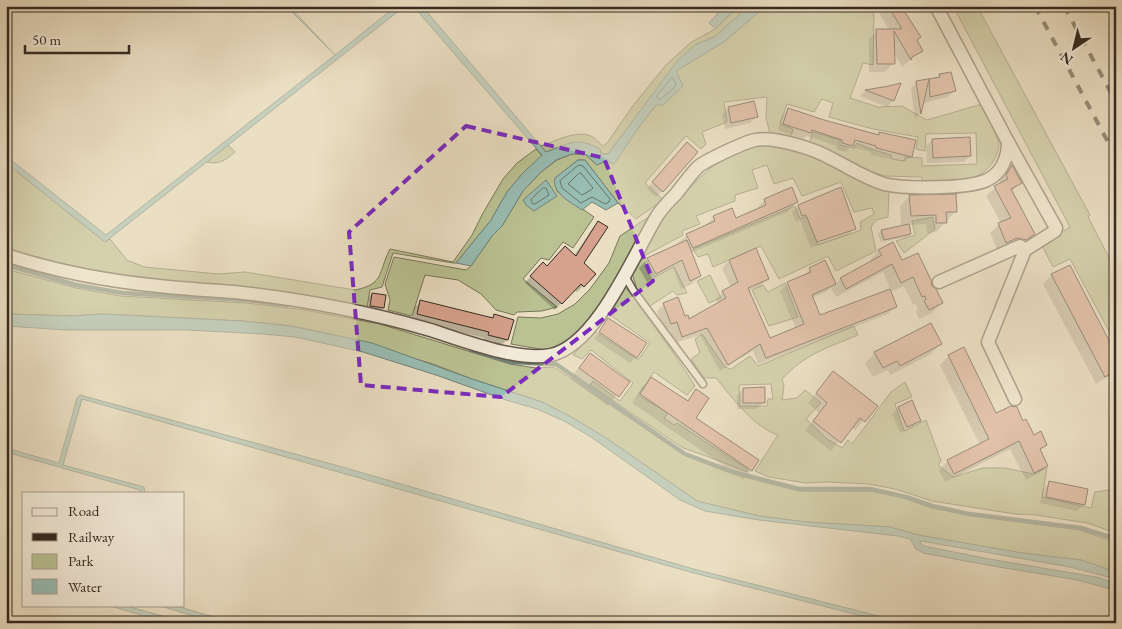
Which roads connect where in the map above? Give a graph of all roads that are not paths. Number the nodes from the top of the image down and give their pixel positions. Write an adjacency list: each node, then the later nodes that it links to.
1 (936, 6): 2 (street)
2 (1008, 142): 3 (street); 5 (street)
3 (1025, 250): 6 (street); 8 (street)
4 (6, 255): 5 (street)
5 (625, 276): 7 (lane)
6 (939, 282)
7 (703, 384)
8 (1015, 399)

